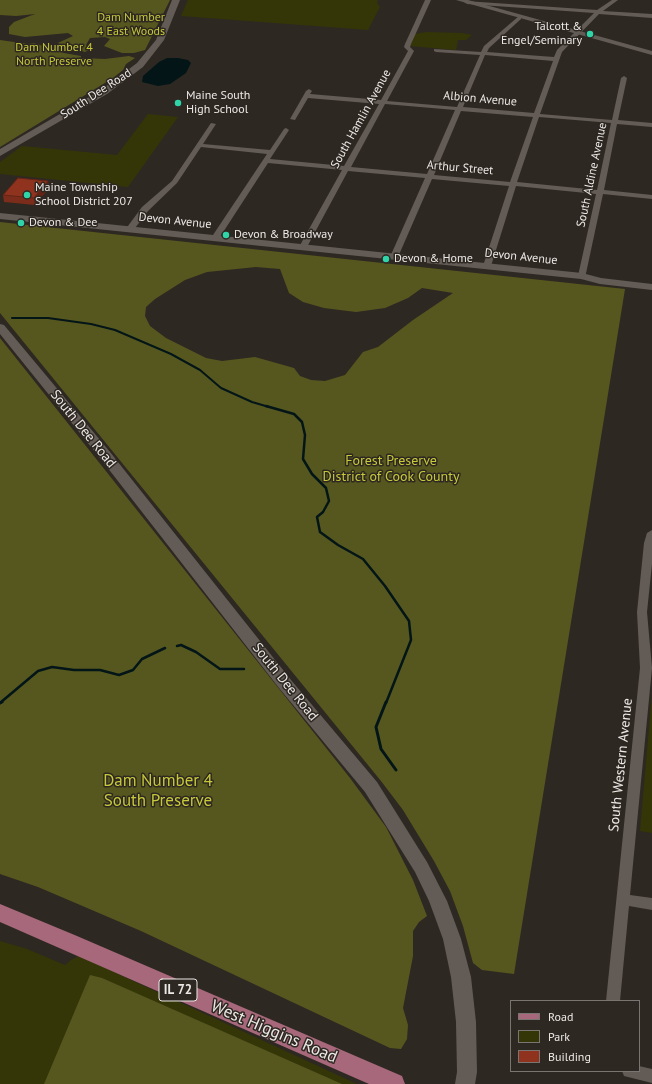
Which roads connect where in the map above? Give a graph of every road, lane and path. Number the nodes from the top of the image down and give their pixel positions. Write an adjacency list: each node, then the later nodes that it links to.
1 (176, 0): 26 (main road, South Dee Road)
2 (428, 0): 18 (street, South Hamlin Avenue)
3 (527, 0): 7 (street)
4 (614, 0): 9 (street)
5 (464, 1): 6 (street); 8 (main road)
6 (504, 5): 7 (street); 8 (street)
7 (519, 6): 9 (street)
8 (489, 9): 11 (main road)
9 (598, 12): 10 (street); 12 (street)
10 (652, 16)
11 (519, 18): 12 (main road); 14 (street)
12 (577, 33): 15 (main road); 16 (street)
13 (436, 50): 14 (street)
14 (483, 53): 16 (street); 19 (street)
15 (652, 53)
16 (555, 59): 20 (street)
17 (624, 78): 22 (street, South Aldine Avenue)
18 (383, 102): 19 (street, Albion Avenue); 21 (street, Albion Avenue); 32 (street, South Hamlin Avenue)
19 (460, 109): 20 (street, Albion Avenue); 33 (street)
20 (536, 115): 22 (street, Albion Avenue); 34 (street)
21 (293, 119)
22 (614, 122): 24 (street, Albion Avenue); 35 (street, South Aldine Avenue)
23 (213, 124): 27 (street)
24 (652, 125)
25 (286, 130): 28 (street)
26 (28, 137): 29 (main road, South Dee Road); 30 (main road, South Dee Road)
27 (198, 146): 28 (street); 38 (street)
28 (272, 152): 31 (street)
29 (0, 153)
30 (0, 159)
31 (266, 161): 32 (street, Arthur Street); 39 (street)
32 (347, 169): 33 (street, Arthur Street); 40 (street, South Hamlin Avenue)
33 (429, 176): 34 (street, Arthur Street); 41 (street)
34 (513, 184): 35 (street, Arthur Street); 42 (street)
35 (599, 192): 36 (street, Arthur Street); 43 (street, South Aldine Avenue)
36 (652, 197)
37 (1, 217): 38 (main road, Devon Avenue)
38 (129, 230): 39 (main road, Devon Avenue)
39 (215, 238): 40 (main road, Devon Avenue)
40 (303, 247): 41 (main road, Devon Avenue)
41 (394, 257): 42 (main road, Devon Avenue)
42 (488, 266): 43 (main road, Devon Avenue)
43 (582, 276): 44 (main road, Devon Avenue); 45 (main road, Devon Avenue)
44 (652, 281)
45 (652, 287)
46 (0, 327): 56 (main road, South Dee Road)
47 (652, 533): 48 (street, South Western Avenue)
48 (648, 597): 49 (street, South Western Avenue)
49 (622, 899): 50 (street); 52 (street, South Western Avenue)
50 (652, 904)
51 (0, 913): 55 (main road, West Higgins Road / IL 72)
52 (613, 1000)
53 (634, 1072): 54 (street)
54 (652, 1076)
55 (394, 1084)
56 (465, 1084)

